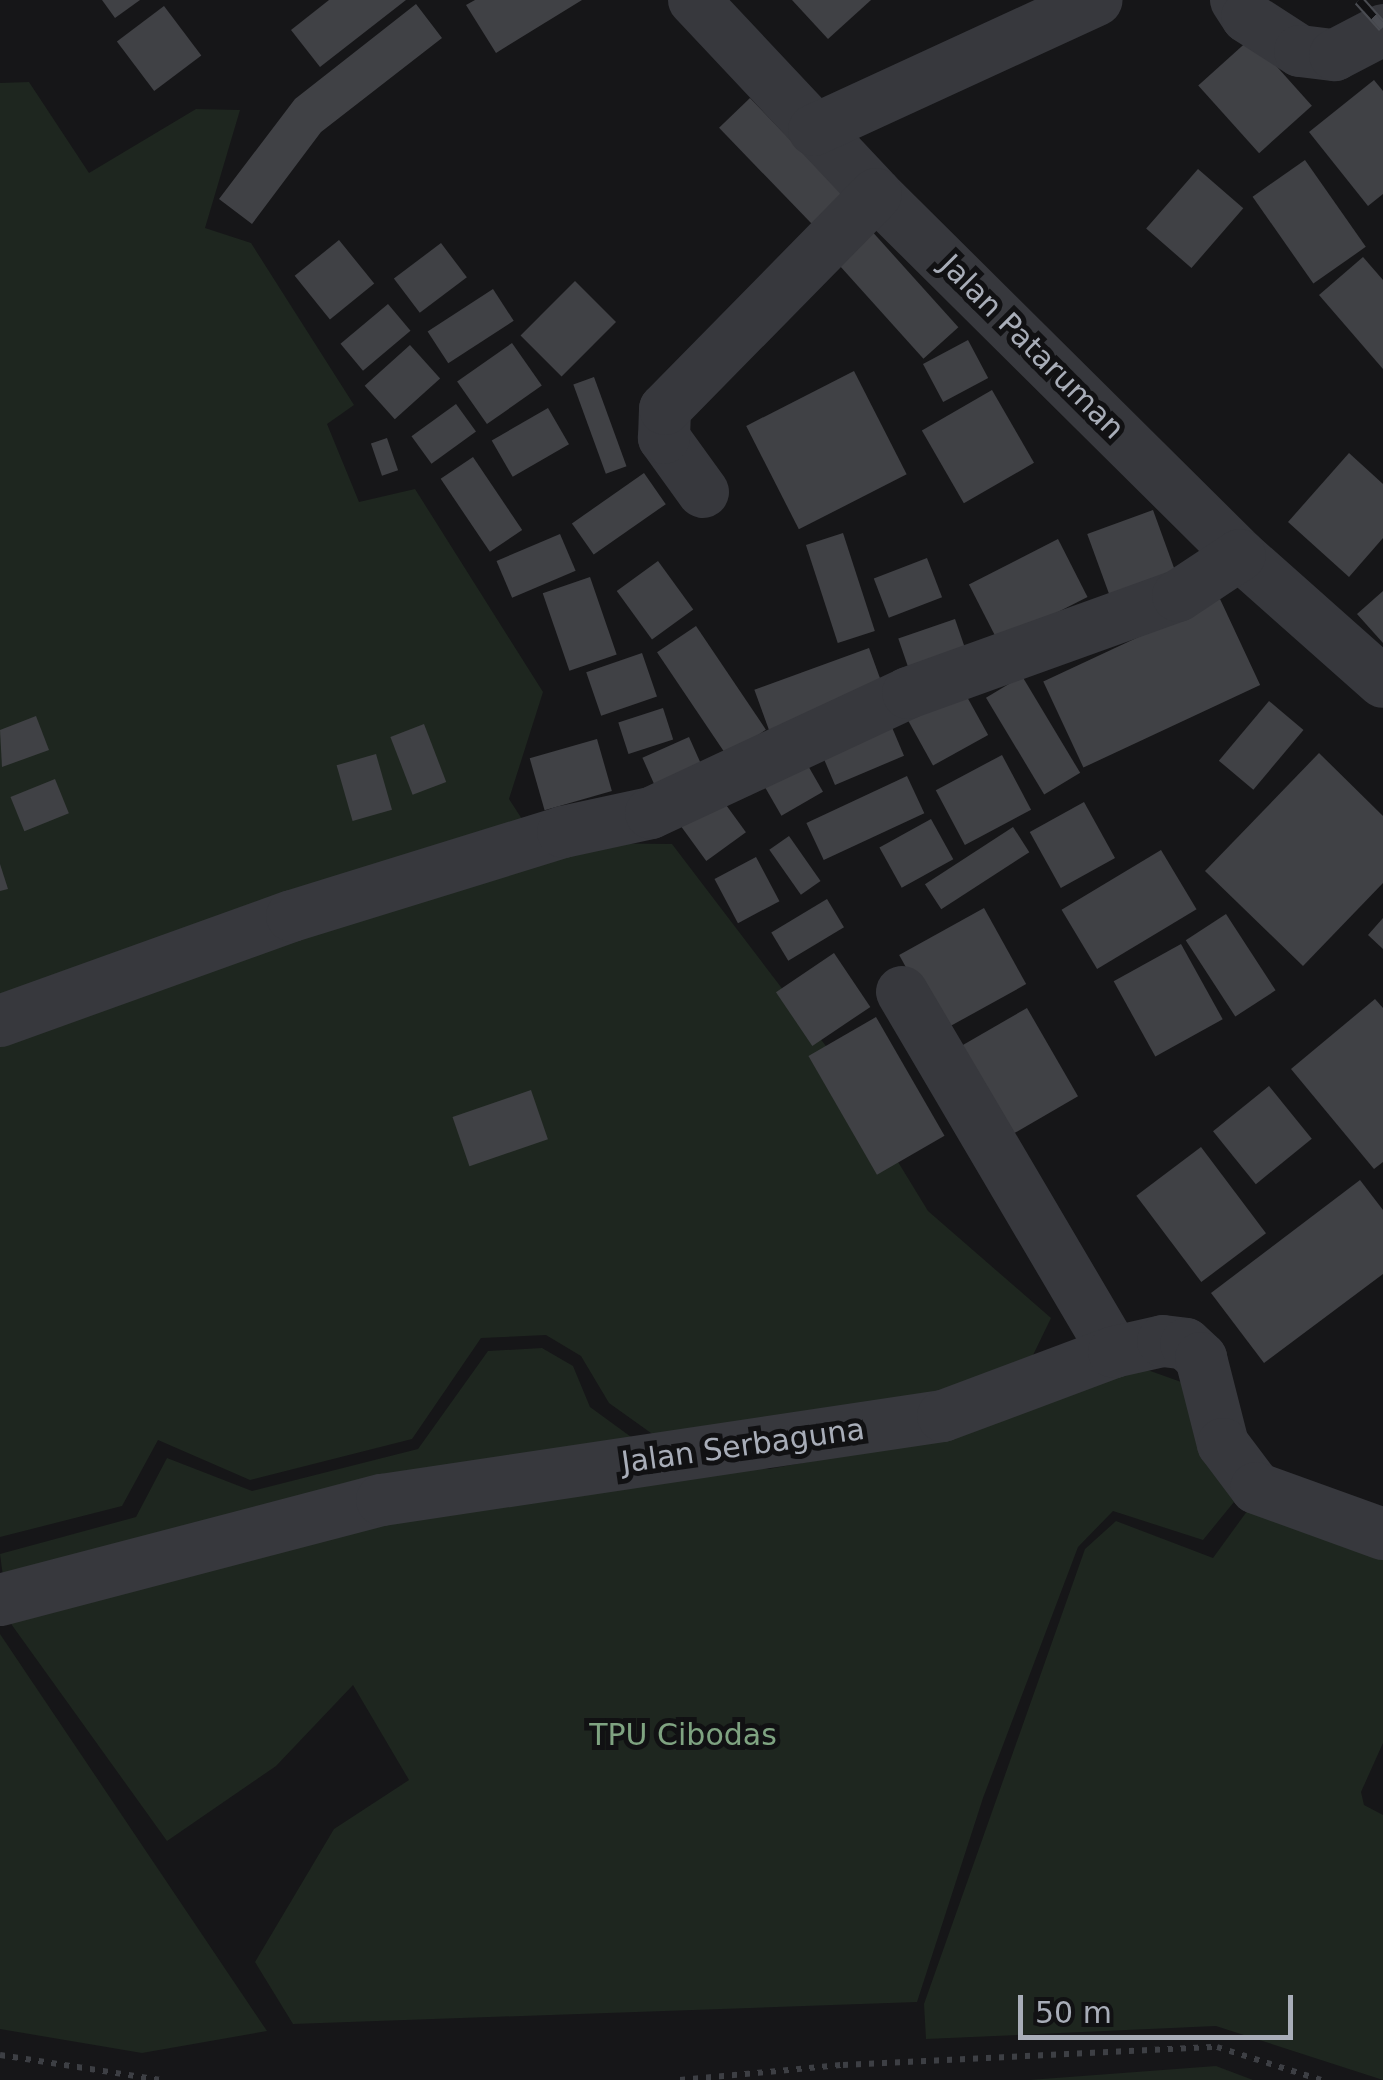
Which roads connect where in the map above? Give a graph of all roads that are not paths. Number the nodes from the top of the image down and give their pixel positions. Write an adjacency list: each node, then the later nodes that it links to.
1 (694, 0): 5 (street, Jalan Pataruman)
2 (1096, 0): 5 (street)
3 (1236, 0): 4 (street)
4 (1382, 35)
5 (814, 130): 6 (street, Jalan Pataruman)
6 (876, 194): 7 (street); 8 (street, Jalan Pataruman)
7 (703, 492)
8 (1240, 555): 9 (street, Jalan Pataruman); 11 (street)
9 (1383, 682)
10 (902, 992): 12 (street)
11 (0, 1021)
12 (1114, 1352): 13 (street, Jalan Serbaguna); 14 (street, Jalan Serbaguna)
13 (1383, 1534)
14 (0, 1600)

